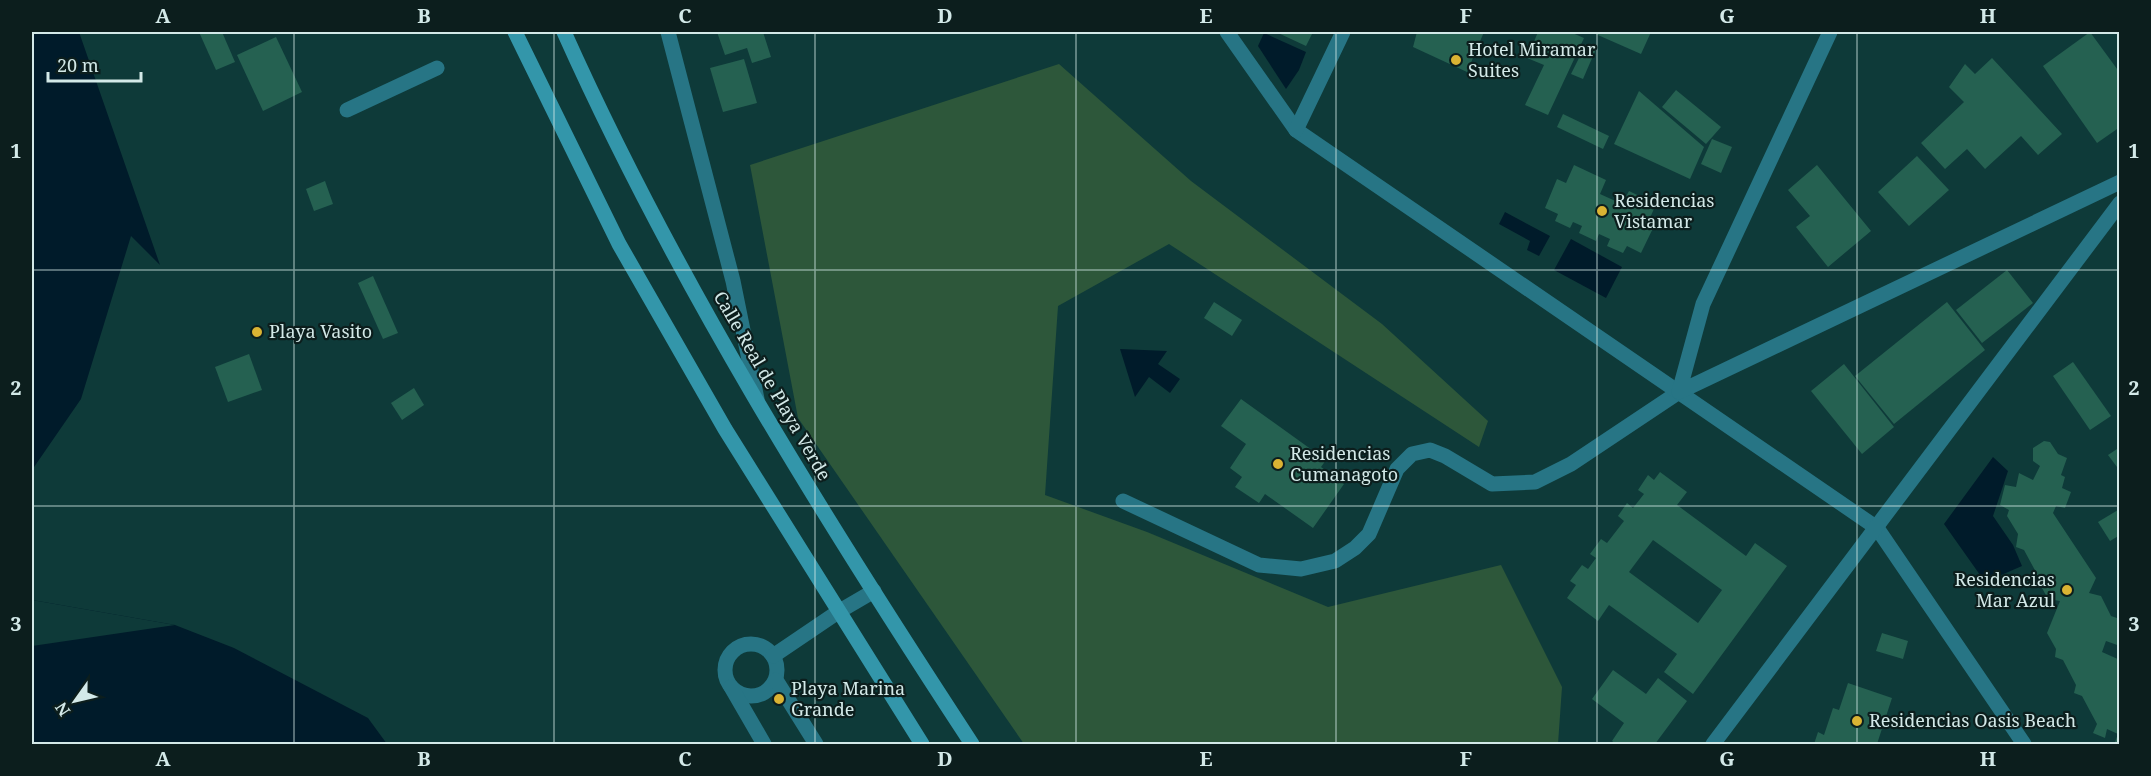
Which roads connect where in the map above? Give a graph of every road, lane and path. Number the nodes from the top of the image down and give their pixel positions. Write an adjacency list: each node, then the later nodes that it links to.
1 (515, 32): 17 (street)
2 (564, 32): 13 (street, Calle Real de Playa Verde)
3 (668, 32): 13 (street)
4 (1227, 32): 9 (street)
5 (1343, 32): 9 (street)
6 (1830, 32): 12 (street)
7 (437, 68): 8 (street)
8 (347, 110)
9 (1296, 130): 12 (street)
10 (2120, 182): 12 (street)
11 (2120, 203): 15 (street)
12 (1678, 392): 14 (street); 15 (street)
13 (757, 399): 16 (street, Calle Real de Playa Verde)
14 (1123, 501)
15 (1877, 528): 25 (street); 26 (street)
16 (874, 591): 17 (street); 24 (street, Calle Real de Playa Verde)
17 (838, 612): 18 (street); 23 (street)
18 (773, 656): 19 (street); 20 (street)
19 (776, 680): 20 (street); 22 (street)
20 (728, 683): 21 (street)
21 (764, 744)
22 (816, 744)
23 (922, 744)
24 (972, 744)
25 (1713, 744)
26 (2024, 744)

